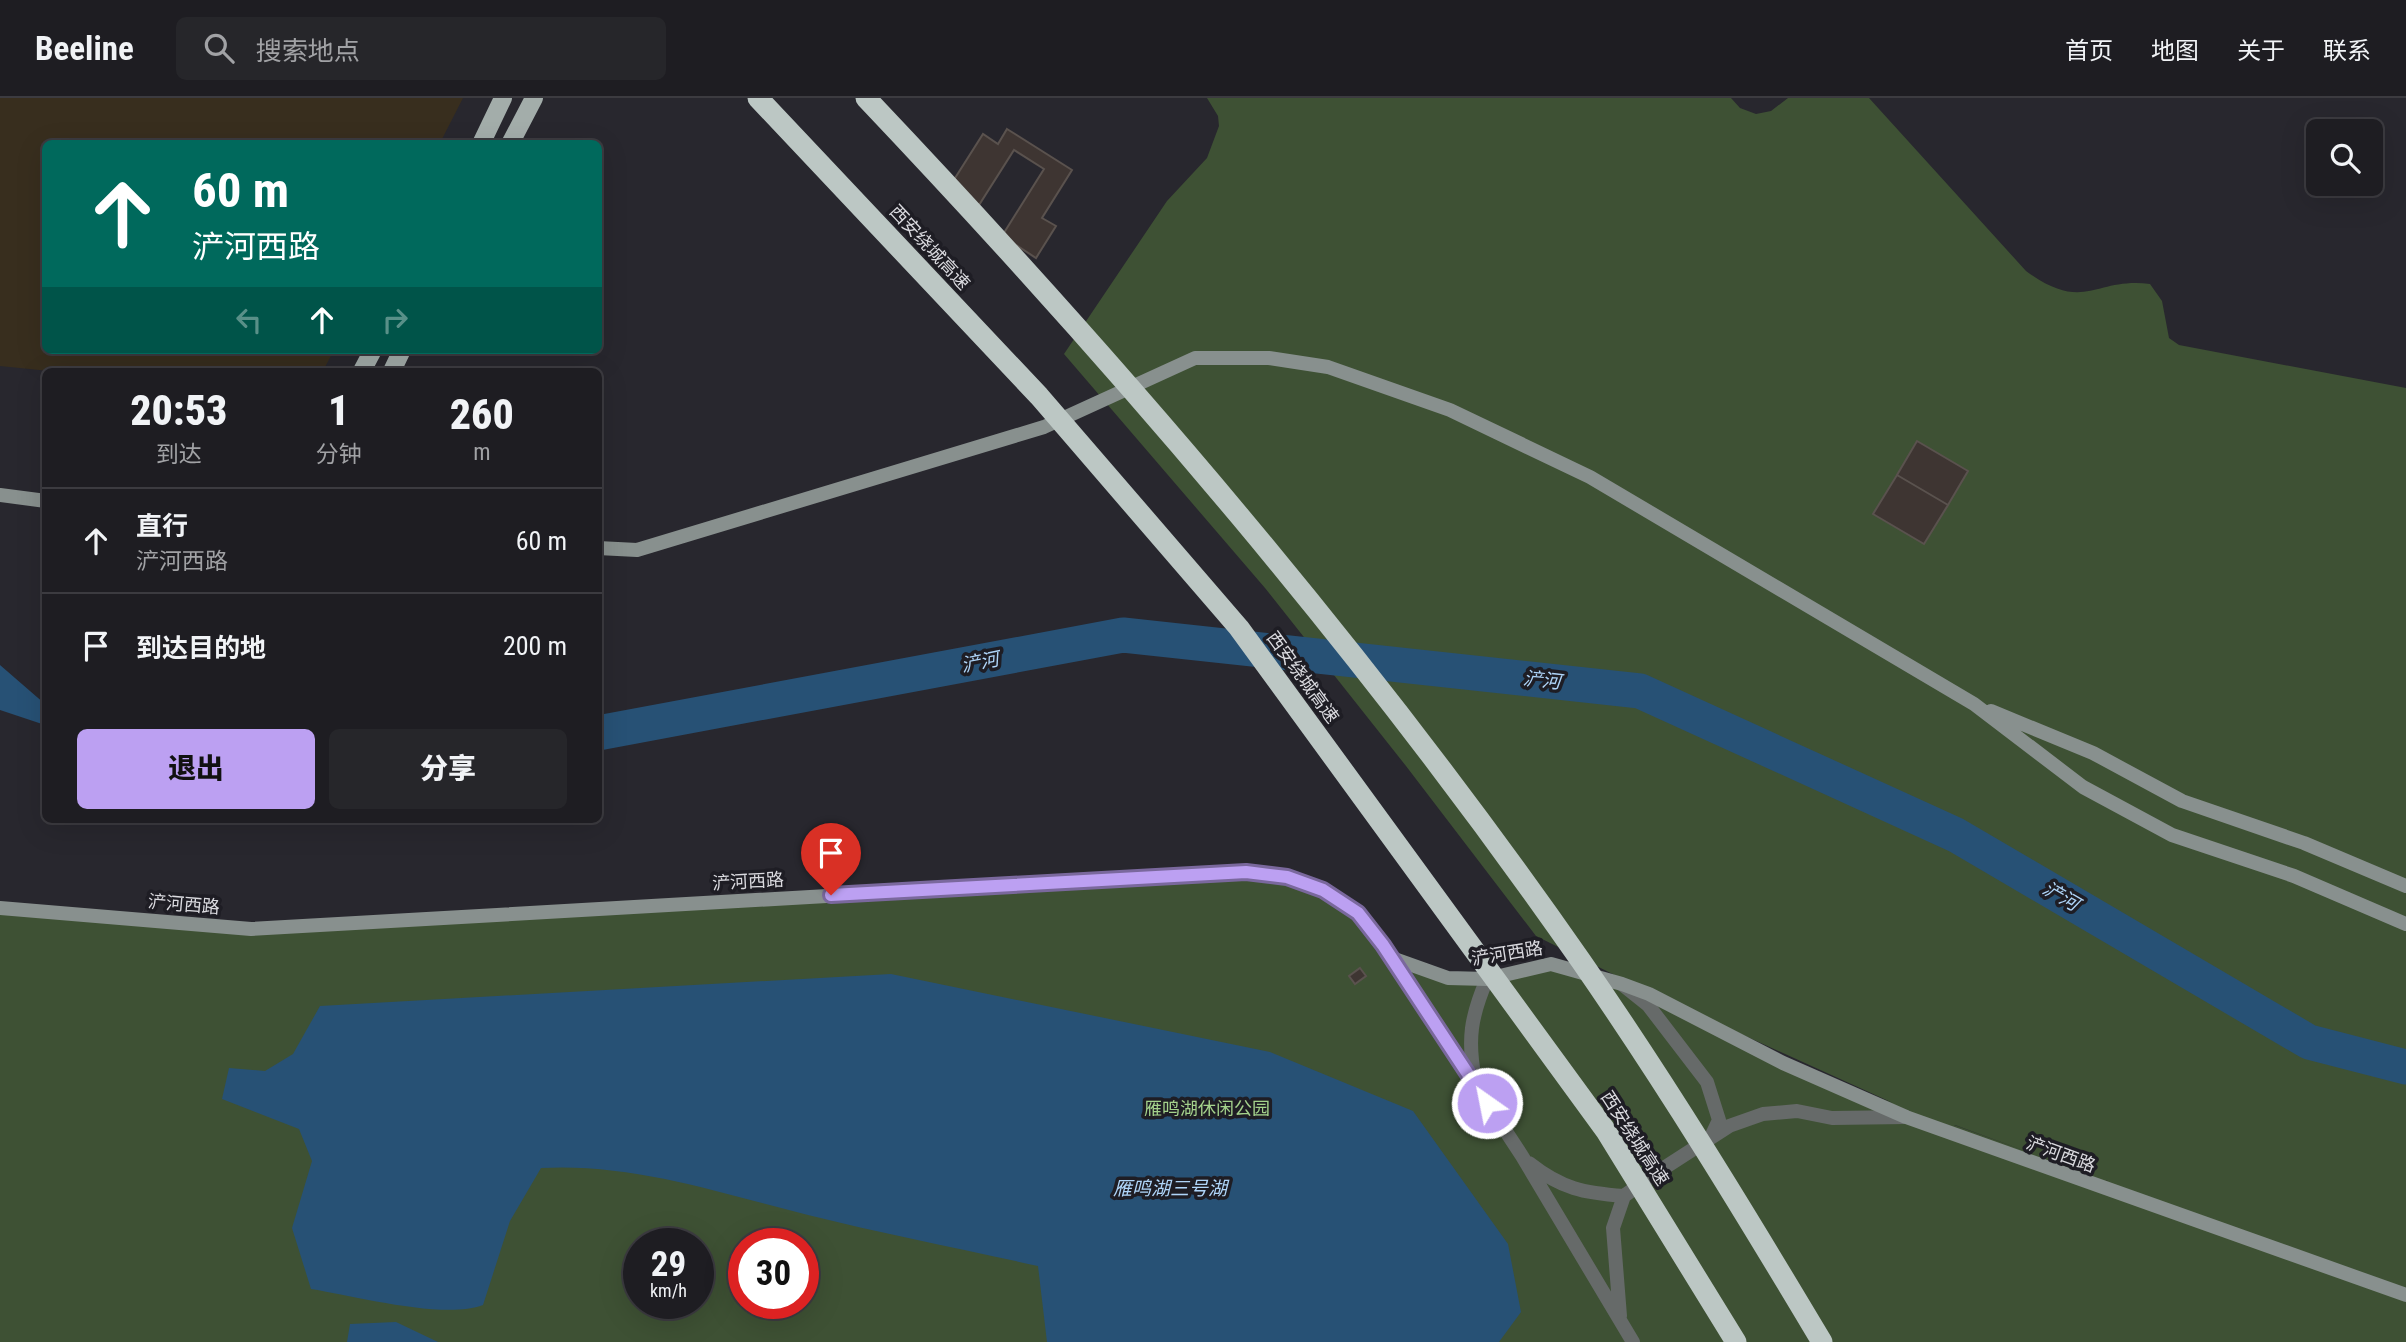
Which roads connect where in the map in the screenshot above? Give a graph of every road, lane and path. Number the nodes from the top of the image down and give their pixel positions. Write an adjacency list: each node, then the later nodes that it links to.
1 (503, 98): 5 (main road)
2 (534, 98): 6 (main road)
3 (758, 98): 25 (highway, 西安绕城高速)
4 (866, 98): 26 (highway)
5 (483, 140)
6 (512, 140)
7 (0, 495): 8 (street)
8 (42, 500)
9 (602, 548): 10 (street)
10 (1974, 704): 11 (street); 13 (street)
11 (2406, 887)
12 (0, 908): 14 (street, 浐河西路)
13 (2406, 925)
14 (1392, 958): 15 (street, 浐河西路); 17 (street)
15 (1487, 979): 16 (street, 浐河西路); 17 (street)
16 (1622, 984): 18 (street, 浐河西路); 19 (street)
17 (1476, 1086): 20 (street)
18 (1906, 1117): 19 (street); 22 (street, 浐河西路)
19 (1711, 1138): 21 (street)
20 (1522, 1156): 21 (street); 23 (street)
21 (1624, 1196): 23 (street)
22 (2406, 1294)
23 (1620, 1321): 24 (street)
24 (1633, 1342)
25 (1736, 1342)
26 (1822, 1342)

